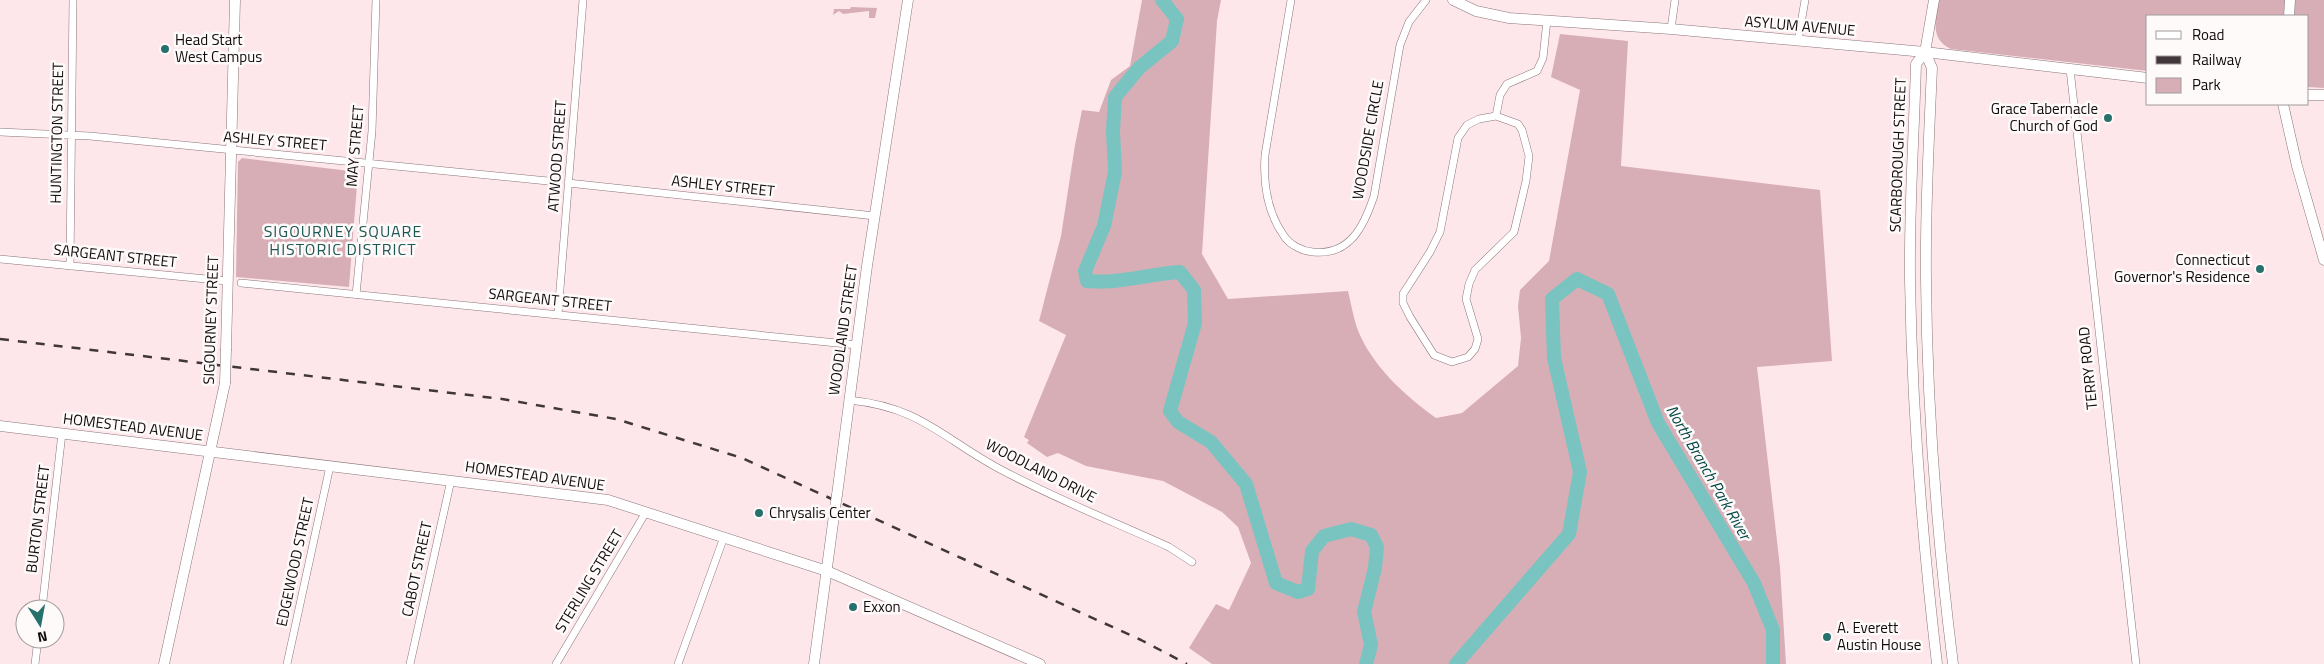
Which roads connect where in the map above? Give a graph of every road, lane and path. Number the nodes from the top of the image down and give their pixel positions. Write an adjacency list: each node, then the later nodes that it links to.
1 (73, 0): 25 (street, HUNTINGTON STREET)
2 (236, 0): 26 (main road, SIGOURNEY STREET)
3 (376, 0): 27 (street, MAY STREET)
4 (583, 0): 31 (street, ATWOOD STREET)
5 (908, 0): 32 (main road, WOODLAND STREET)
6 (1290, 0): 7 (street, WOODSIDE CIRCLE)
7 (1426, 0)
8 (1453, 0): 14 (main road, ASYLUM AVENUE)
9 (1675, 0): 15 (street)
10 (1805, 0): 16 (street)
11 (1934, 0): 17 (main road)
12 (2290, 0): 13 (main road)
13 (2289, 15)
14 (1547, 20): 15 (main road, ASYLUM AVENUE); 23 (street)
15 (1671, 29): 16 (main road, ASYLUM AVENUE)
16 (1798, 41): 17 (main road, ASYLUM AVENUE)
17 (1925, 52): 18 (main road, ASYLUM AVENUE); 28 (main road, SCARBOROUGH STREET); 29 (main road, SCARBOROUGH STREET)
18 (2070, 69): 19 (main road, ASYLUM AVENUE); 69 (street, TERRY ROAD)
19 (2146, 78)
20 (2309, 95): 21 (main road)
21 (2324, 95)
22 (2284, 105): 34 (main road)
23 (1496, 116): 23 (street)
24 (0, 132): 25 (street, ASHLEY STREET)
25 (71, 134): 26 (street, ASHLEY STREET); 35 (street, HUNTINGTON STREET)
26 (232, 151): 27 (street, ASHLEY STREET); 38 (main road, SIGOURNEY STREET)
27 (368, 164): 30 (street, ASHLEY STREET); 40 (street, MAY STREET)
28 (1910, 177): 29 (main road); 36 (main road, SCARBOROUGH STREET)
29 (1927, 177): 37 (main road, SCARBOROUGH STREET)
30 (548, 181)
31 (568, 183): 32 (street, ASHLEY STREET); 41 (street, ATWOOD STREET)
32 (875, 216): 42 (main road, WOODLAND STREET)
33 (0, 258): 35 (street, SARGEANT STREET)
34 (2324, 260)
35 (70, 266): 38 (street, SARGEANT STREET)
36 (1910, 279): 37 (main road); 46 (main road, SCARBOROUGH STREET)
37 (1926, 280): 45 (main road, SCARBOROUGH STREET)
38 (227, 281): 48 (main road, SIGOURNEY STREET, bridge)
39 (241, 283): 40 (street, SARGEANT STREET)
40 (356, 294): 41 (street, SARGEANT STREET)
41 (558, 314): 42 (street, SARGEANT STREET)
42 (857, 345): 43 (main road, WOODLAND STREET)
43 (849, 400): 55 (street, WOODLAND DRIVE); 56 (main road, WOODLAND STREET, bridge)
44 (0, 426): 47 (main road, HOMESTEAD AVENUE)
45 (1930, 429): 46 (main road); 53 (main road, SCARBOROUGH STREET)
46 (1915, 430): 54 (main road, SCARBOROUGH STREET)
47 (62, 433): 48 (main road, HOMESTEAD AVENUE); 57 (street, BURTON STREET)
48 (211, 451): 49 (main road, HOMESTEAD AVENUE); 60 (main road, SIGOURNEY STREET)
49 (330, 466): 50 (main road, HOMESTEAD AVENUE); 61 (street, EDGEWOOD STREET)
50 (451, 480): 51 (main road, HOMESTEAD AVENUE); 62 (street, CABOT STREET)
51 (646, 512): 52 (main road, HOMESTEAD AVENUE); 63 (street, STERLING STREET)
52 (724, 537): 56 (main road, HOMESTEAD AVENUE); 64 (street)
53 (1939, 552): 54 (main road); 68 (main road, SCARBOROUGH STREET)
54 (1924, 555): 67 (main road, SCARBOROUGH STREET)
55 (1192, 562)
56 (827, 571): 65 (main road, WOODLAND STREET); 66 (main road, HOMESTEAD AVENUE)
57 (43, 599)
58 (37, 649): 59 (street)
59 (35, 664)
60 (164, 664)
61 (287, 664)
62 (410, 664)
63 (556, 664)
64 (678, 664)
65 (814, 664)
66 (1040, 664)
67 (1937, 664)
68 (1953, 664)
69 (2136, 664)

